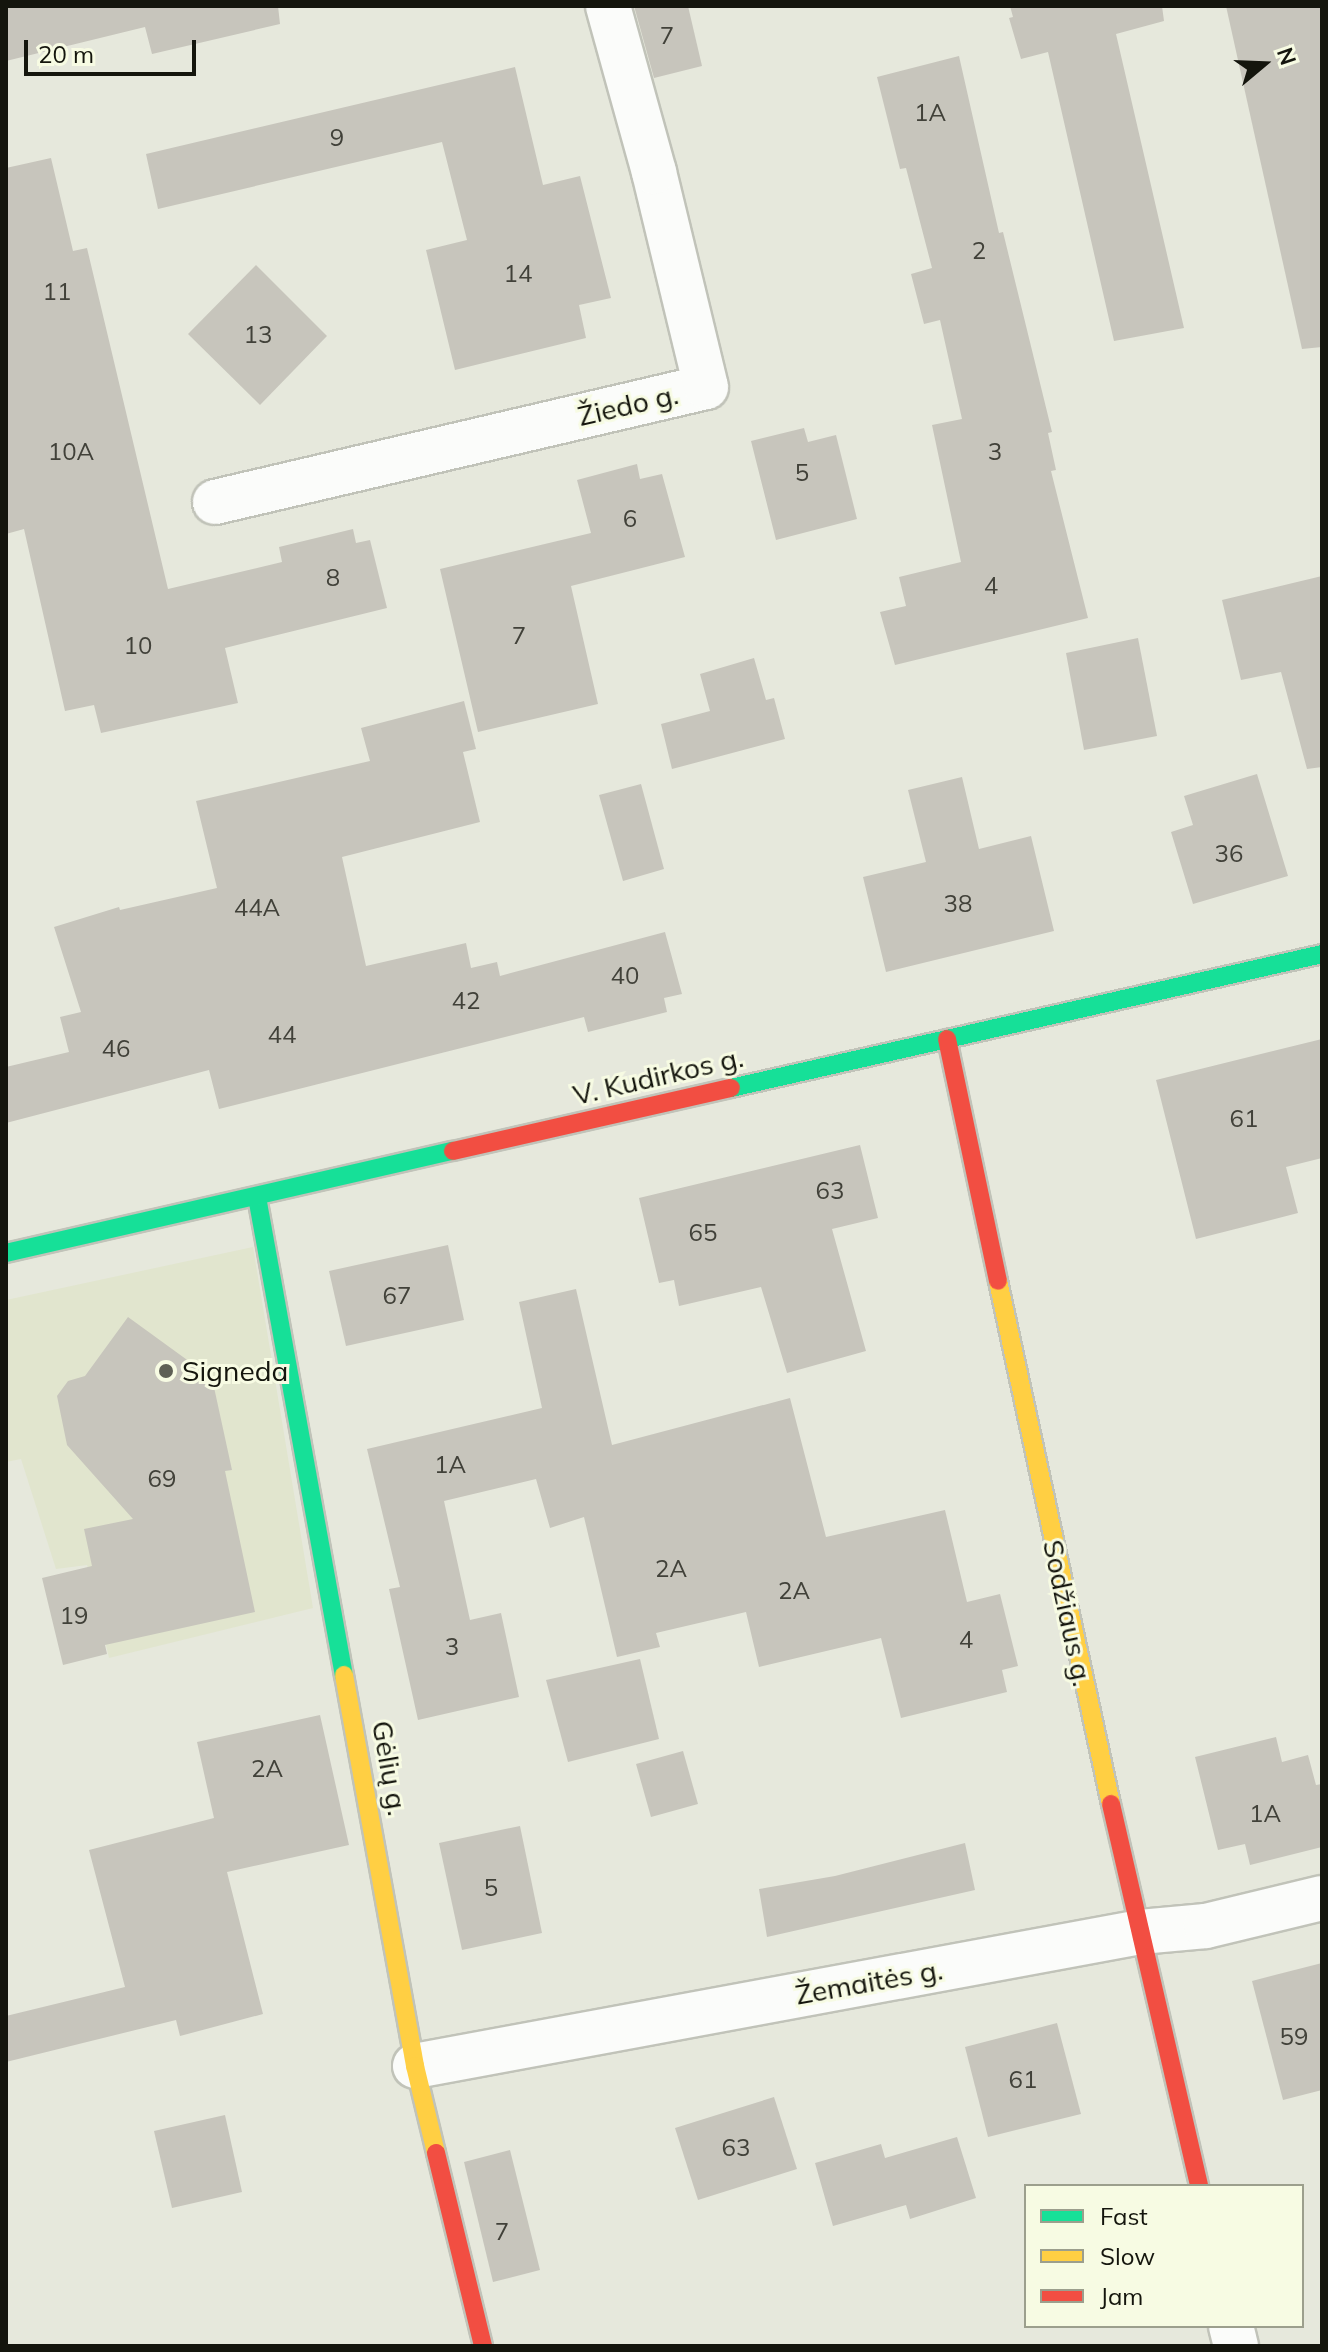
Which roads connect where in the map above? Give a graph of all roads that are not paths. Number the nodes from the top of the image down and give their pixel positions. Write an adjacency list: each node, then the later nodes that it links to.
1 (608, 6): 2 (street, Žiedo g.)
2 (215, 502)
3 (1322, 954): 4 (street, V. Kudirkos g.)
4 (947, 1039): 5 (street, V. Kudirkos g.); 8 (street, Sodžiaus g.)
5 (257, 1197): 6 (street, V. Kudirkos g.); 9 (street, Gėlių g.)
6 (6, 1253)
7 (1322, 1898): 8 (street, Žemaitės g.)
8 (1140, 1932): 9 (street, Žemaitės g.); 10 (street, Sodžiaus g.)
9 (415, 2066): 11 (street, Gėlių g.)
10 (1199, 2184)
11 (483, 2346)

